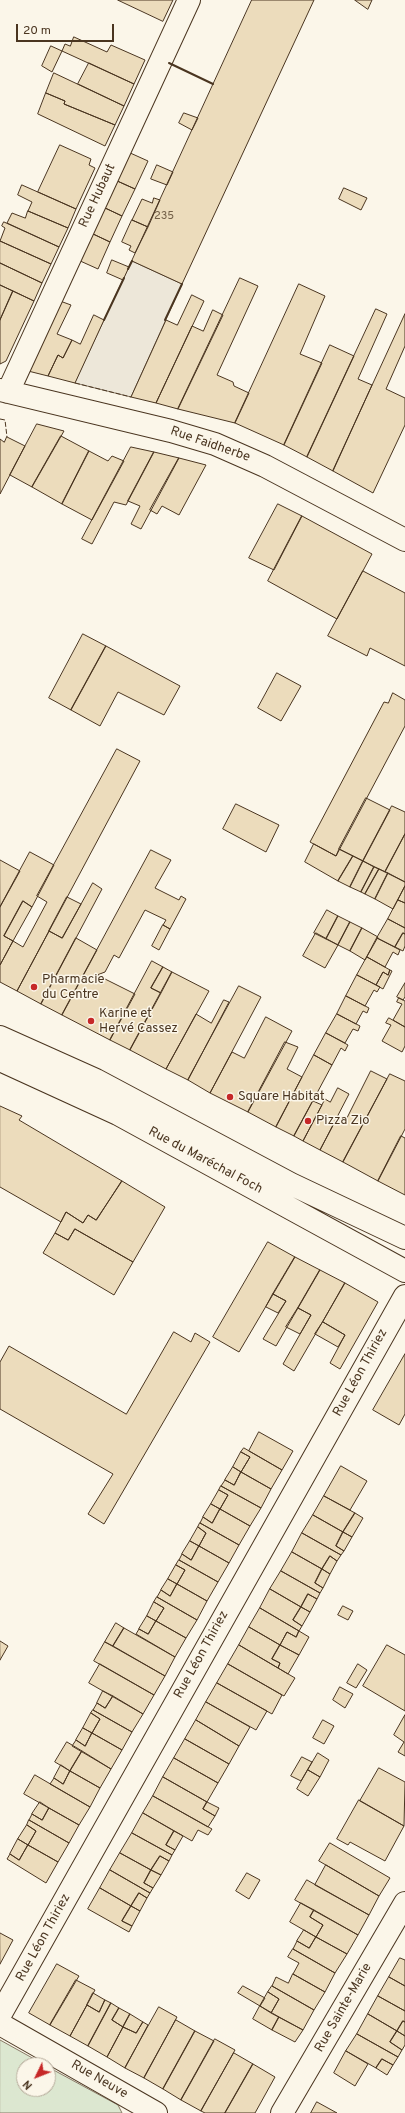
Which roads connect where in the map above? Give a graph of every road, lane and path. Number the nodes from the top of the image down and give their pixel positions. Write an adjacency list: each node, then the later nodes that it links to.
1 (189, 0): 2 (street, Rue Hubaut)
2 (4, 391): 3 (street, Rue Faidherbe)
3 (405, 540)
4 (0, 1036): 6 (street, Rue du Maréchal Foch)
5 (0, 1060): 7 (street, Rue du Maréchal Foch)
6 (405, 1238)
7 (405, 1271)
8 (405, 1296): 10 (street, Rue Léon Thiriez)
9 (405, 1903): 13 (street, Rue Sainte-Marie)
10 (0, 2015)
11 (0, 2024): 12 (street, Rue Neuve)
12 (154, 2112)
13 (282, 2113)

